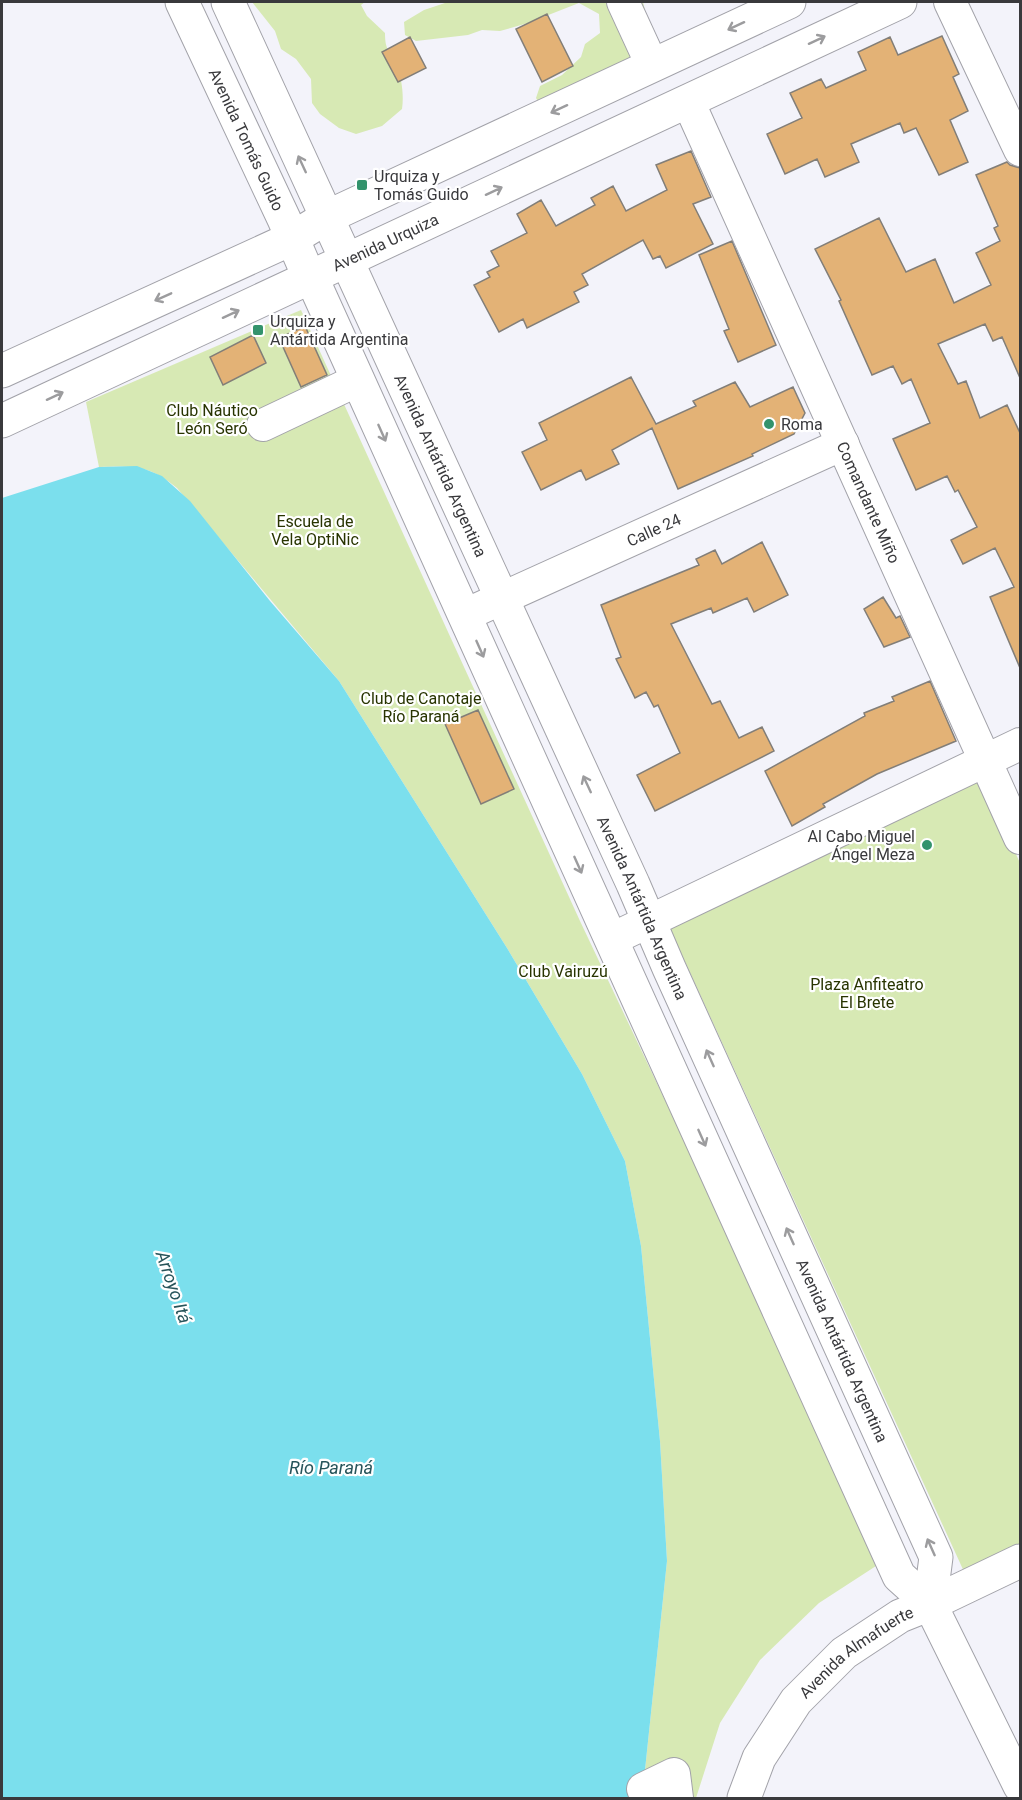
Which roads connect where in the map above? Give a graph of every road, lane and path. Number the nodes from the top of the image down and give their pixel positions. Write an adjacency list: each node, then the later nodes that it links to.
1 (182, 2): 11 (main road, Avenida Tomás Guido)
2 (228, 2): 10 (main road, one-way to 2)
3 (623, 2): 7 (street)
4 (789, 2): 7 (main road, one-way to 7)
5 (900, 2): 8 (main road, Avenida Urquiza, one-way to 5)
6 (950, 2): 9 (street)
7 (652, 65): 10 (main road, one-way to 10)
8 (688, 100): 12 (main road, Avenida Urquiza, one-way to 8); 18 (street, Comandante Miño)
9 (1020, 150)
10 (327, 217): 11 (main road); 12 (main road, Avenida Antártida Argentina)
11 (293, 238): 13 (main road, Avenida Tomás Guido); 14 (main road, one-way to 14)
12 (346, 260): 13 (main road, Avenida Urquiza); 19 (main road, Avenida Antártida Argentina)
13 (309, 277): 15 (main road); 16 (main road, Avenida Urquiza, one-way to 13)
14 (2, 371)
15 (358, 380): 17 (street); 20 (main road, one-way to 20)
16 (2, 421)
17 (263, 424)
18 (843, 444): 19 (street, Calle 24); 22 (street, Comandante Miño)
19 (501, 599): 20 (street, Calle 24); 24 (main road, Avenida Antártida Argentina, one-way to 19)
20 (465, 615): 25 (main road, one-way to 25)
21 (1020, 744): 22 (street)
22 (986, 761): 23 (street, Comandante Miño); 24 (street)
23 (1020, 838)
24 (648, 921): 25 (street); 27 (main road, Avenida Antártida Argentina, one-way to 24)
25 (612, 939): 27 (main road, one-way to 27)
26 (1020, 1561): 27 (main road, Avenida Almafuerte)
27 (930, 1604): 28 (main road); 31 (main road, Avenida Almafuerte)
28 (1020, 1786)
29 (643, 1789): 30 (street)
30 (677, 1798)
31 (744, 1798)

